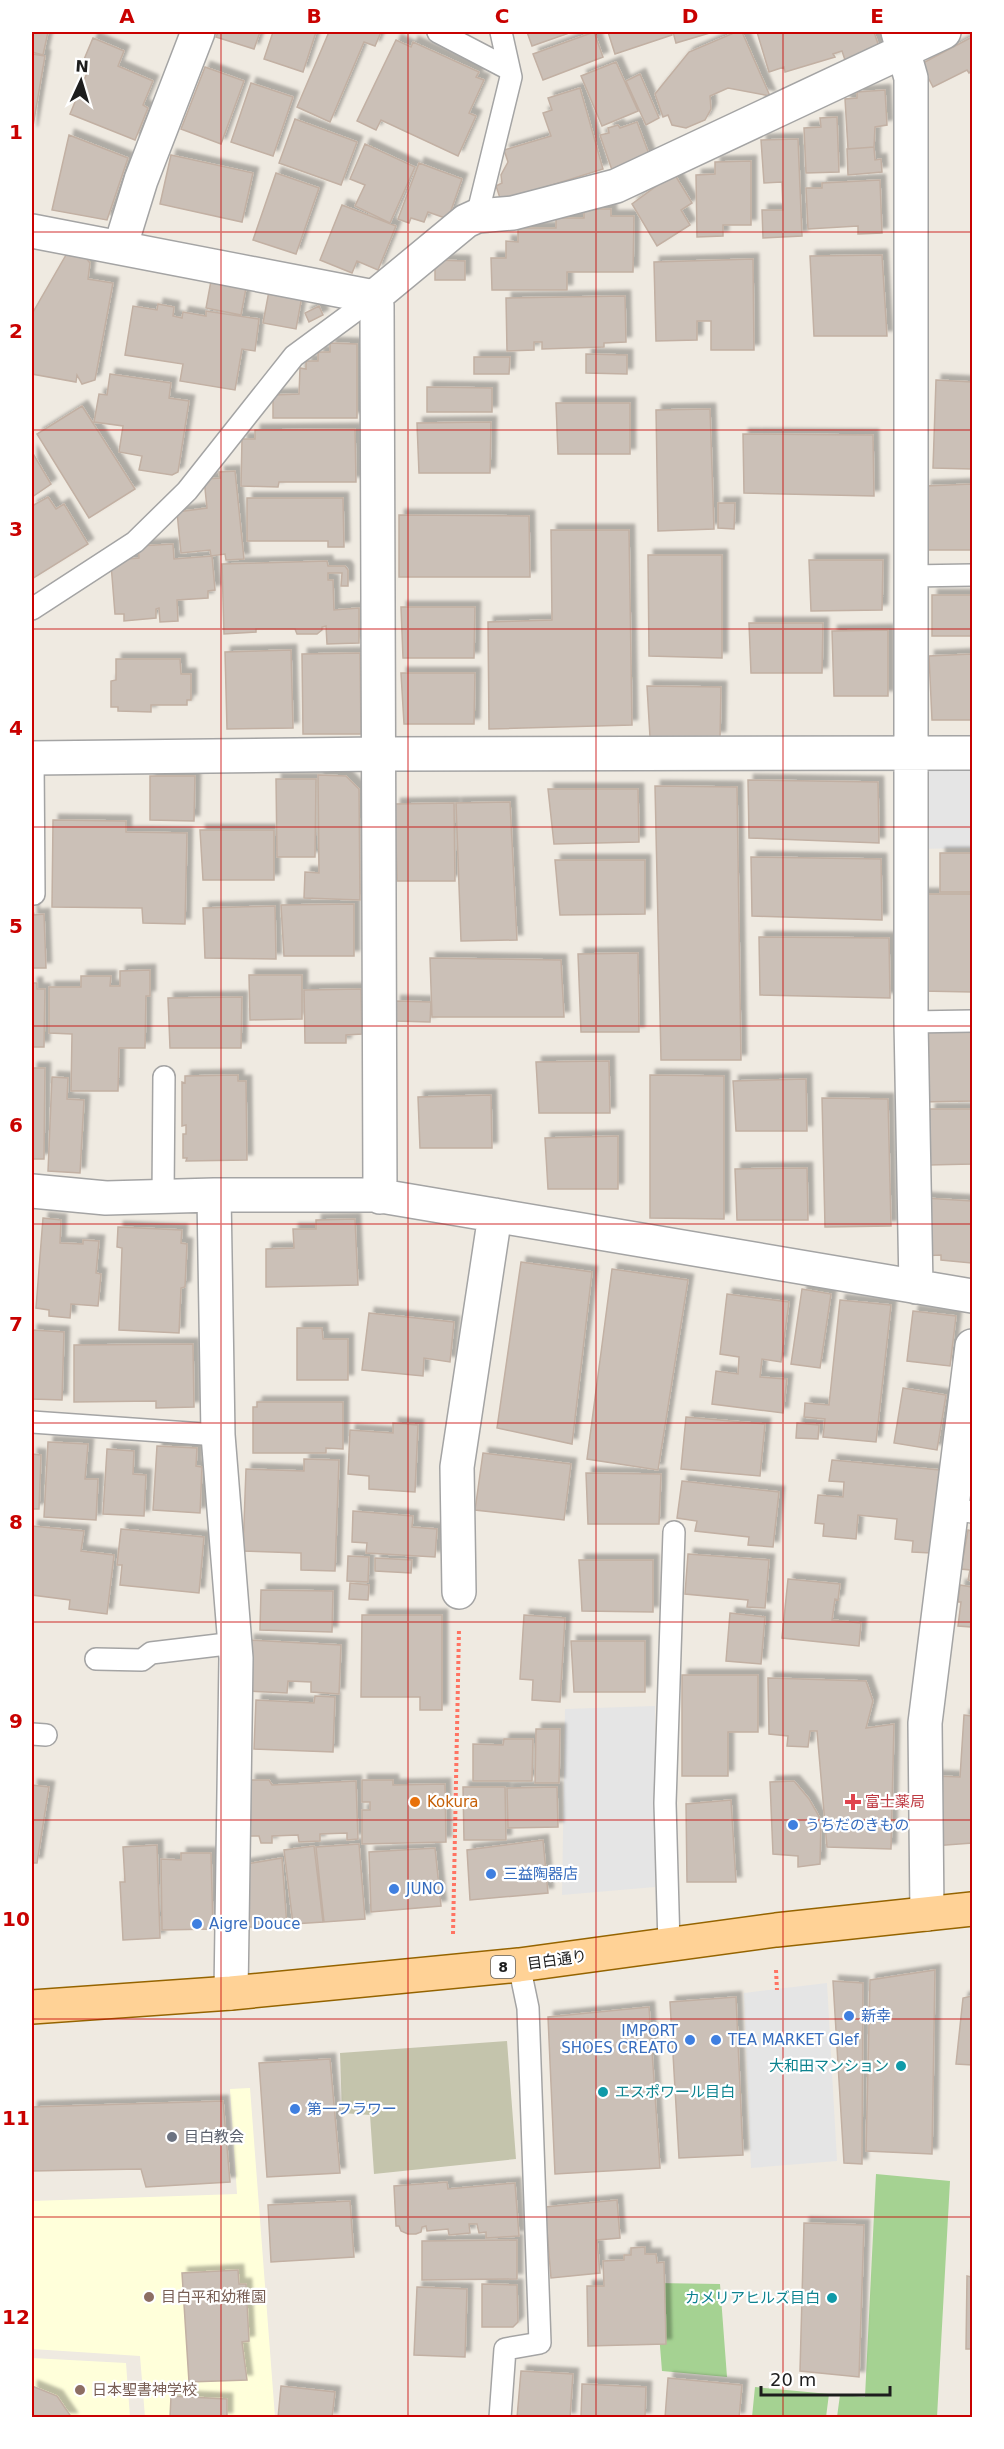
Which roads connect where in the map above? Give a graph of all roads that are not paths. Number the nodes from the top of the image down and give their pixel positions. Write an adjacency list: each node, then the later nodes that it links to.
1 (198, 32): 9 (street)
2 (438, 32): 6 (lane)
3 (501, 32): 6 (lane)
4 (944, 32): 5 (street)
5 (902, 41): 7 (street); 12 (street)
6 (509, 69): 7 (lane)
7 (477, 216): 10 (street)
8 (32, 231): 9 (street)
9 (120, 248): 10 (street)
10 (374, 297): 13 (lane); 16 (street)
11 (972, 575): 12 (lane)
12 (910, 576): 14 (street)
13 (32, 609)
14 (910, 753): 15 (street); 16 (street); 20 (street)
15 (972, 753)
16 (379, 754): 17 (street); 25 (street)
17 (32, 758): 18 (lane)
18 (34, 894)
19 (972, 1021): 20 (lane)
20 (911, 1022): 27 (street)
21 (164, 1077): 24 (lane)
22 (32, 1191): 24 (street)
23 (213, 1195): 24 (street); 25 (street); 31 (street)
24 (163, 1197)
25 (381, 1197): 26 (street)
26 (495, 1215): 27 (street); 34 (street)
27 (916, 1287): 28 (street)
28 (972, 1296)
29 (972, 1346): 32 (street)
30 (32, 1422): 31 (lane)
31 (218, 1435): 35 (street)
32 (962, 1511): 38 (street)
33 (674, 1532): 39 (lane)
34 (459, 1592)
35 (235, 1643): 36 (lane); 41 (street)
36 (96, 1659)
37 (972, 1909): 38 (main road, 目白通り / 8)
38 (927, 1914): 39 (main road, 目白通り / 8)
39 (669, 1945): 40 (main road, 目白通り / 8)
40 (519, 1965): 41 (main road, 目白通り / 8); 43 (lane)
41 (231, 1993): 42 (main road, 目白通り / 8)
42 (32, 2007)
43 (500, 2418)

